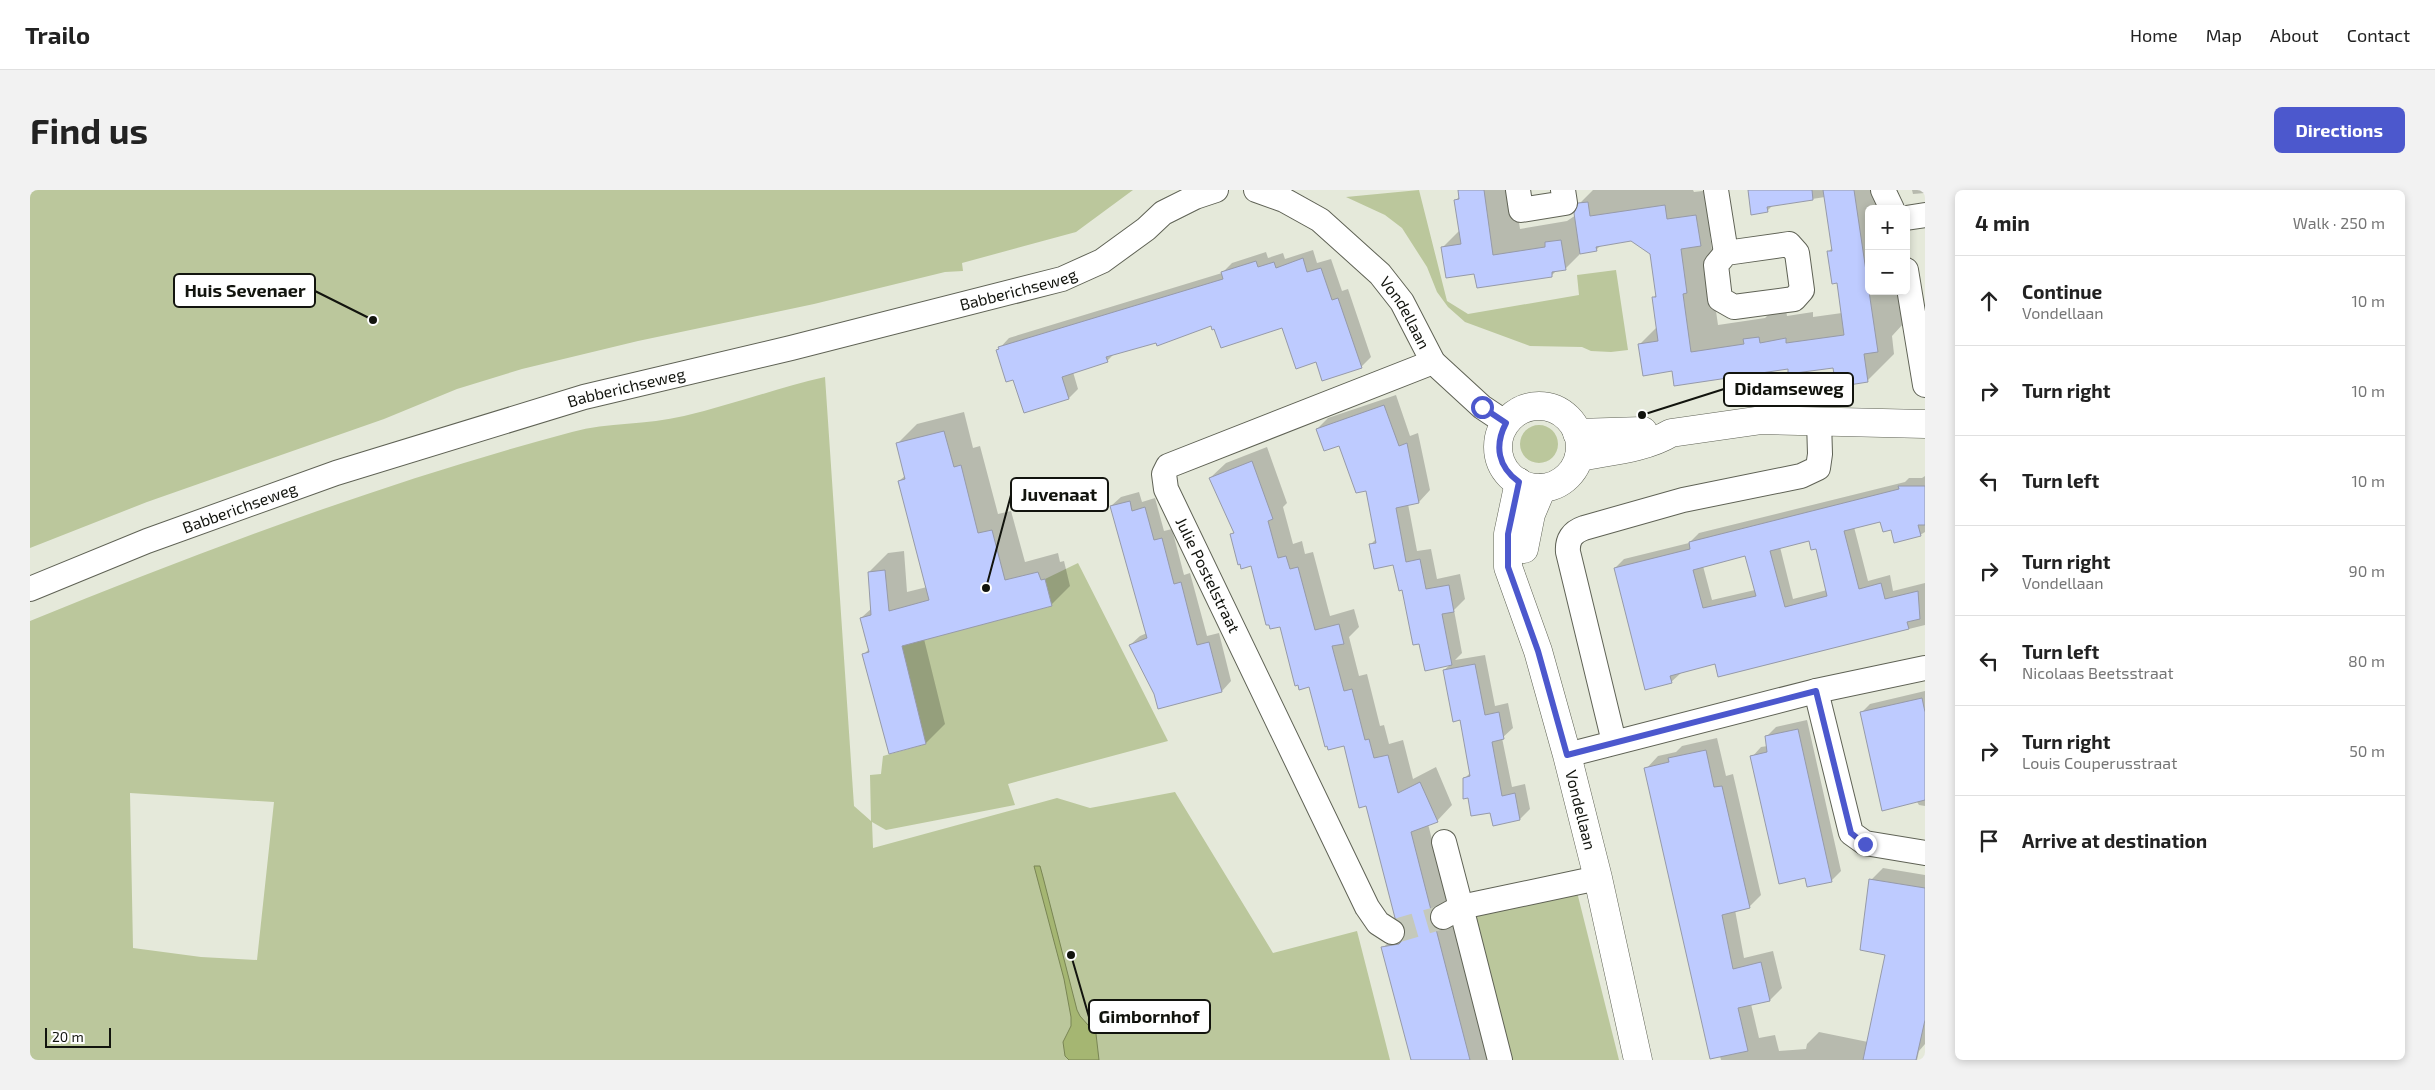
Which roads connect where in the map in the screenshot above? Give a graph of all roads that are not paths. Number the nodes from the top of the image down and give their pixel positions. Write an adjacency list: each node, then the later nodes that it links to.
1 (1216, 190): 20 (street, Babberichseweg)
2 (1256, 190): 7 (street)
3 (1518, 190): 4 (street)
4 (1563, 190)
5 (1716, 190): 11 (street)
6 (1882, 190): 8 (street)
7 (1298, 198): 13 (street, Vondellaan)
8 (1890, 205)
9 (1925, 216): 10 (street)
10 (1910, 218)
11 (1726, 253)
12 (1910, 294): 14 (street)
13 (1433, 362): 16 (street, Vondellaan); 29 (street, Julie Postelstraat)
14 (1925, 385)
15 (1819, 421): 17 (street); 18 (street); 23 (street)
16 (1506, 423): 18 (street); 19 (street)
17 (1925, 424)
18 (1578, 445): 19 (street)
19 (1530, 485): 24 (street, Vondellaan)
20 (30, 589)
21 (1925, 668): 22 (street)
22 (1816, 691): 23 (street); 26 (street)
23 (1614, 742): 24 (street)
24 (1567, 755): 27 (street, Vondellaan)
25 (1444, 842): 28 (street)
26 (1925, 853)
27 (1598, 878): 28 (street); 31 (street, Vondellaan)
28 (1452, 912): 30 (street)
29 (1392, 932)
30 (1500, 1060)
31 (1638, 1060)

